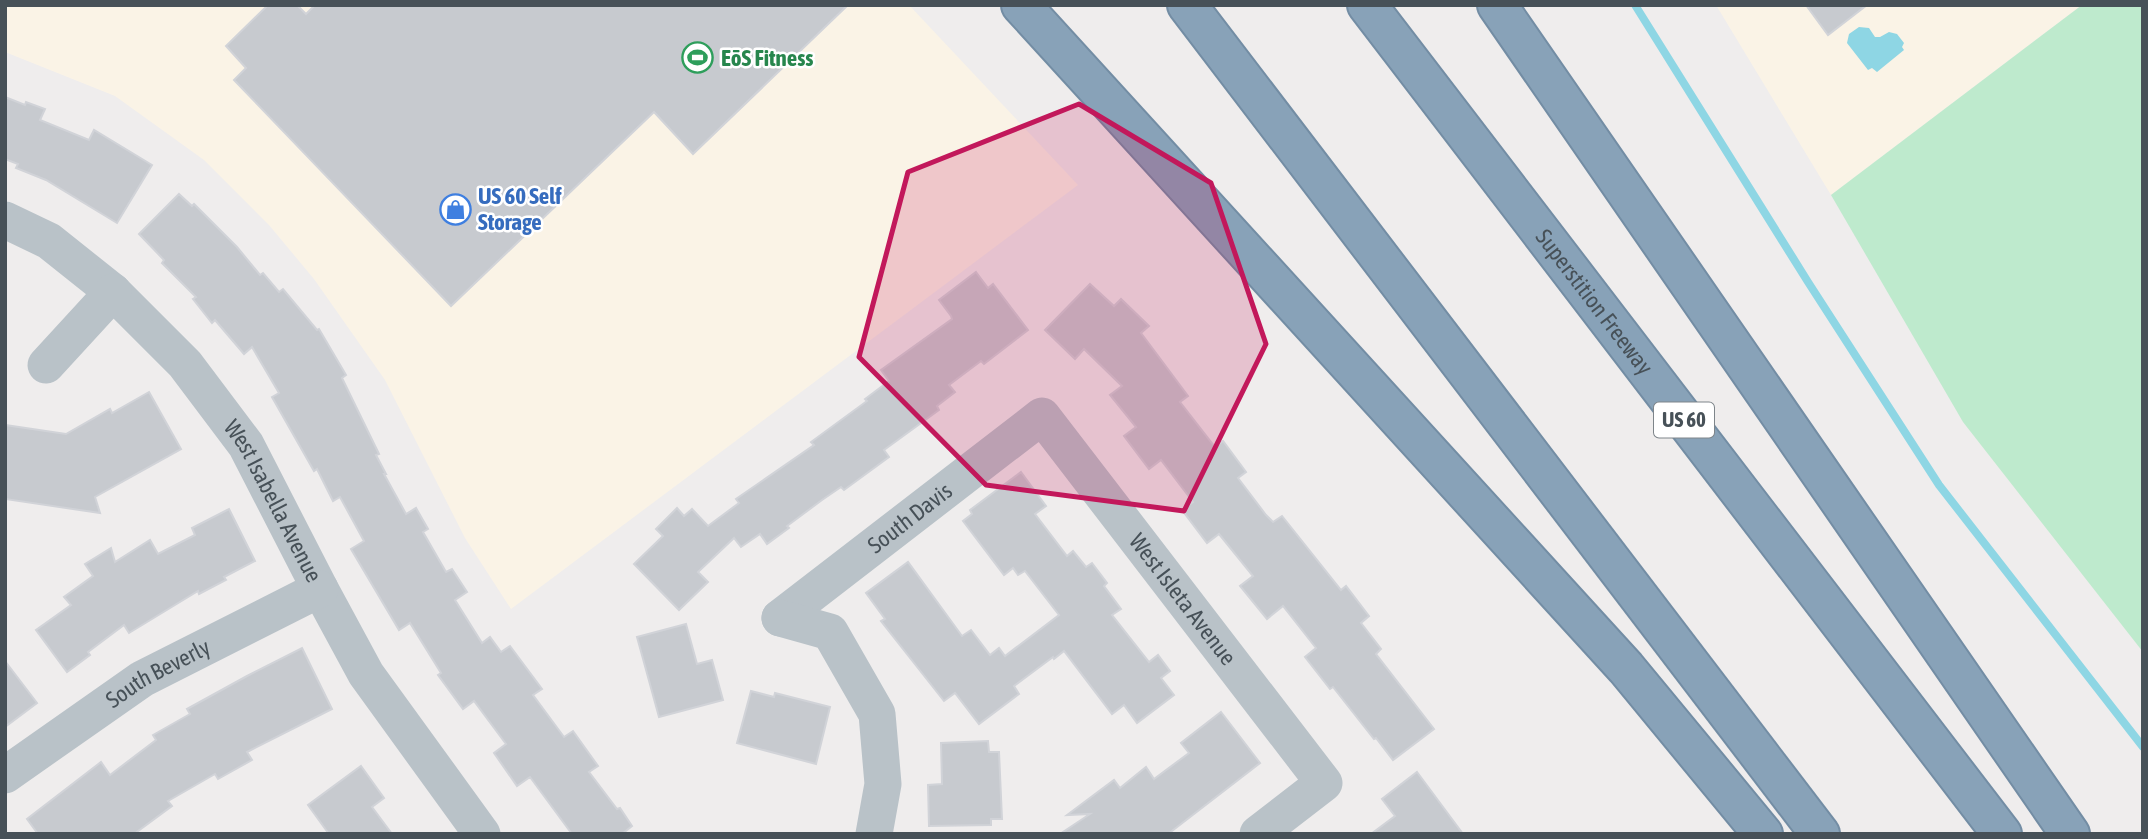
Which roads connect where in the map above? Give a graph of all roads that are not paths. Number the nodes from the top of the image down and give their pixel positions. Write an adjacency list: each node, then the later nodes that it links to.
1 (1021, 5): 14 (highway)
2 (1187, 5): 15 (highway)
3 (1367, 5): 16 (highway, Superstition Freeway / US 60)
4 (1497, 5): 17 (highway)
5 (5, 220): 6 (street, West Isabella Avenue)
6 (113, 292): 7 (street); 9 (street, West Isabella Avenue)
7 (46, 365)
8 (1042, 416): 12 (street, South Davis); 13 (street, West Isleta Avenue)
9 (320, 589): 10 (street, South Beverly); 11 (street, West Isabella Avenue)
10 (5, 775)
11 (482, 834)
12 (874, 834)
13 (1258, 834)
14 (1763, 834)
15 (1820, 834)
16 (2002, 834)
17 (2070, 834)

